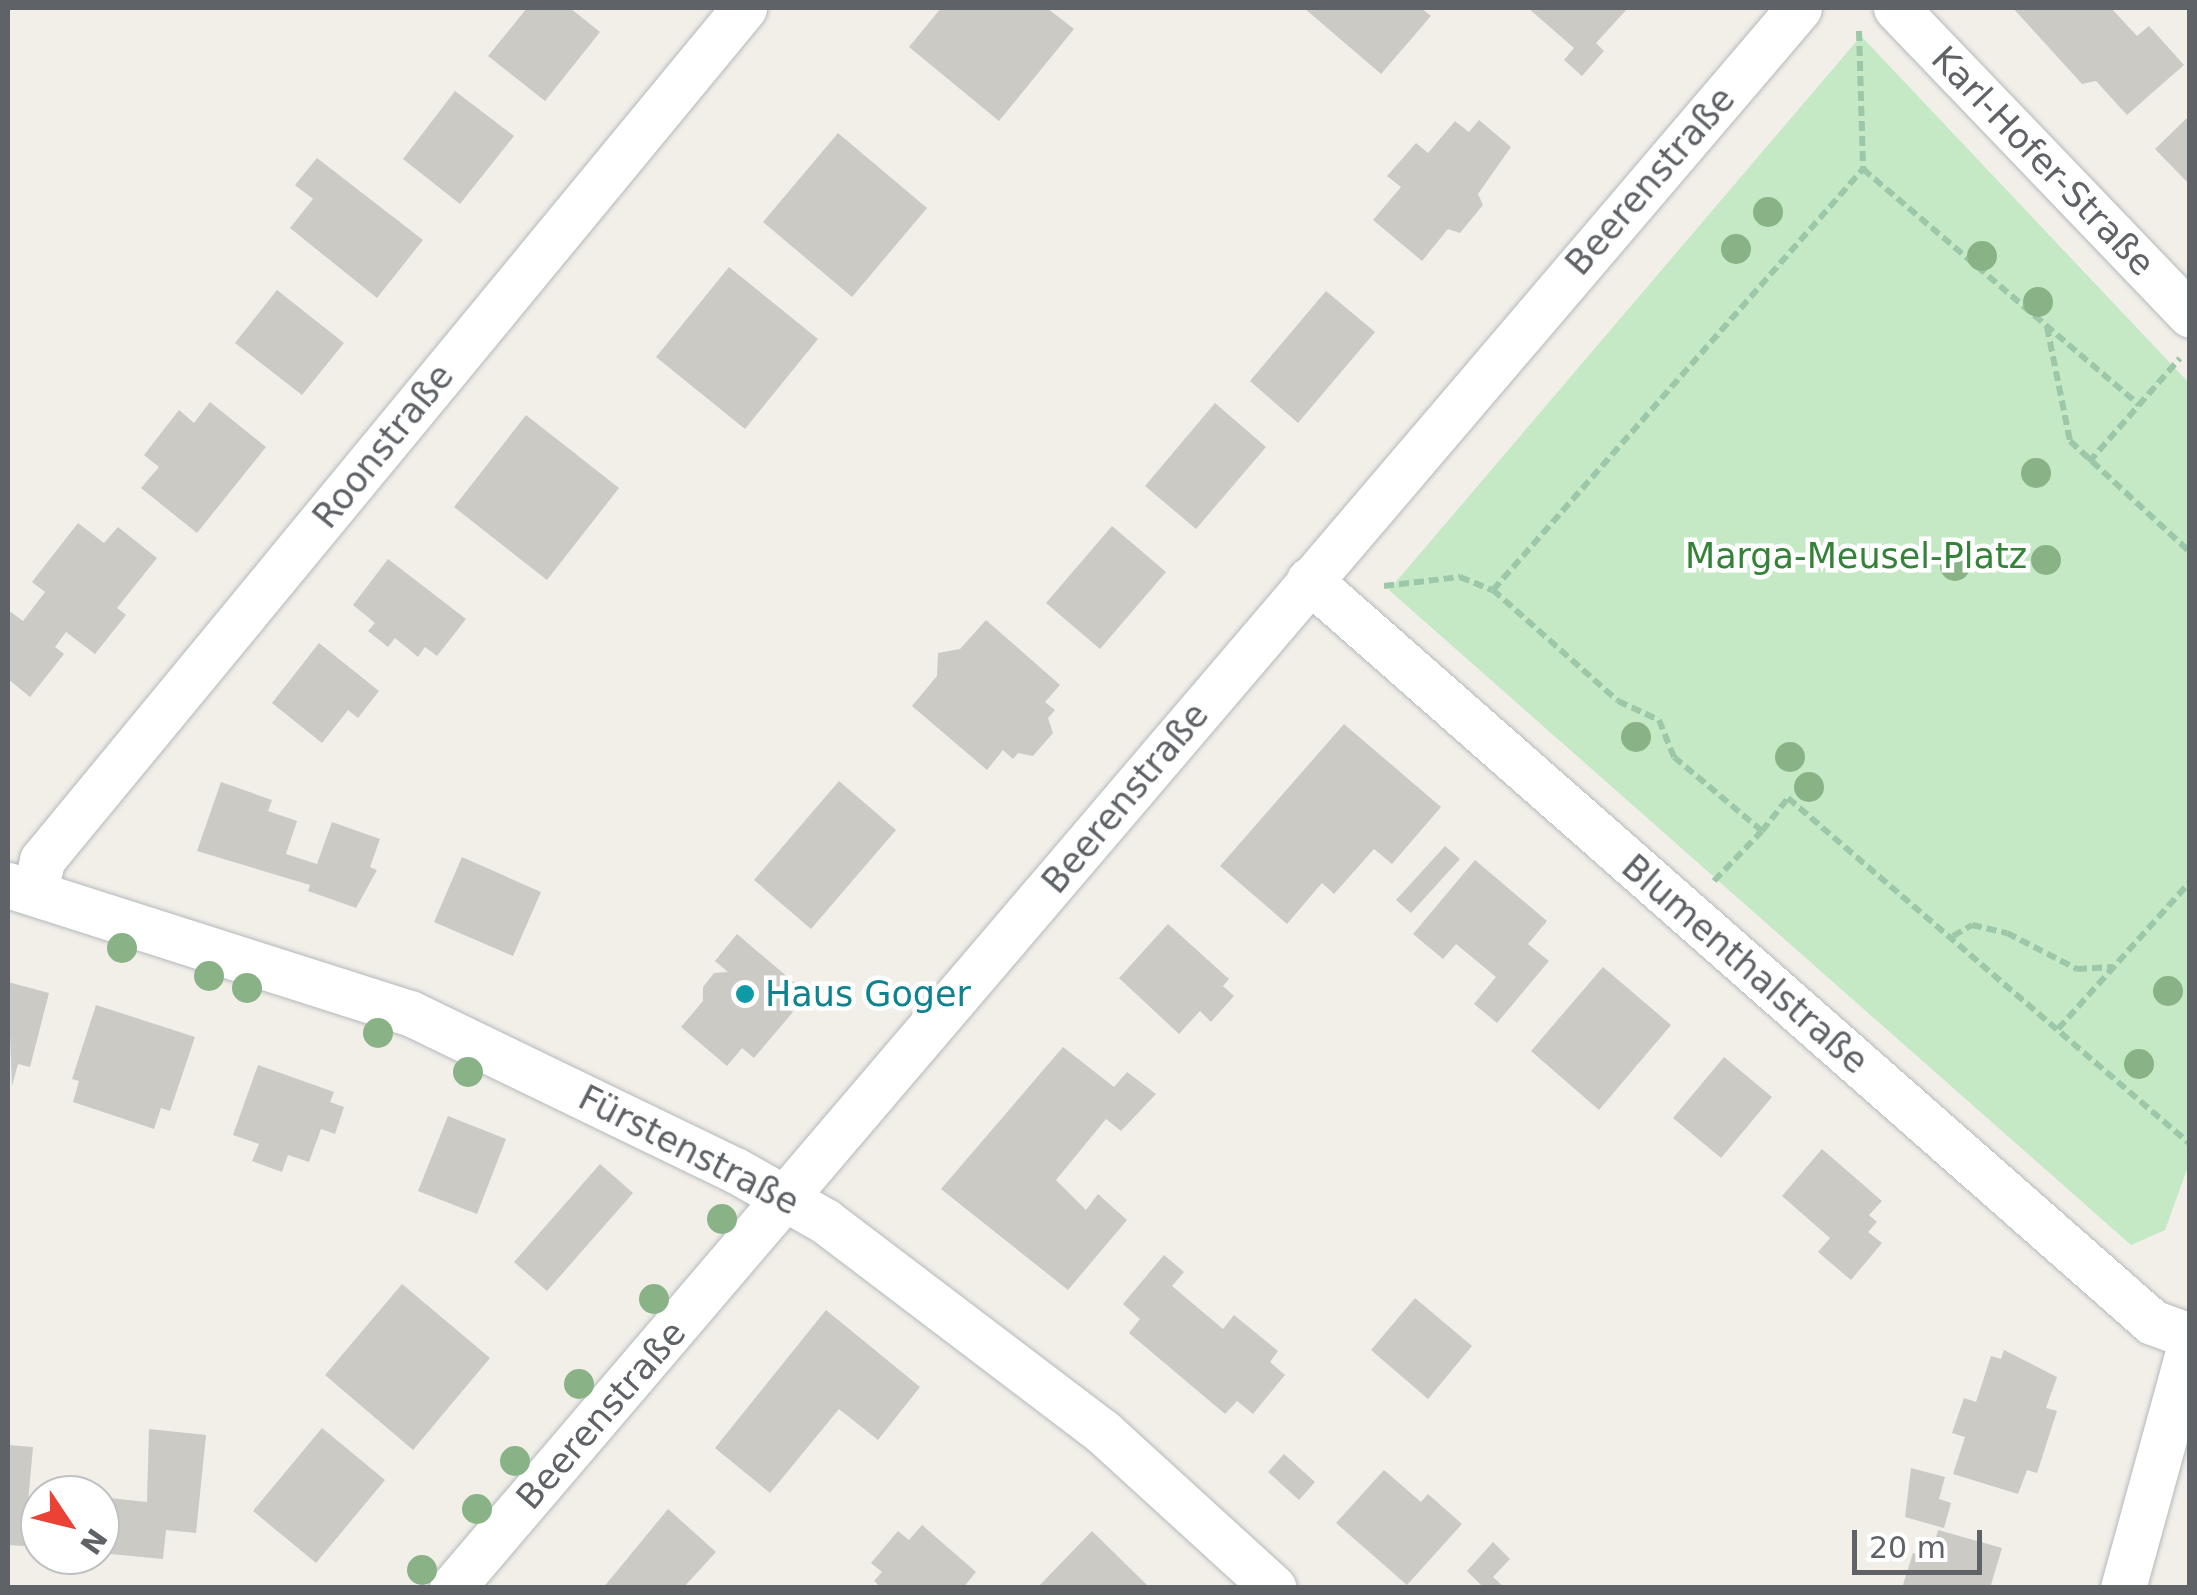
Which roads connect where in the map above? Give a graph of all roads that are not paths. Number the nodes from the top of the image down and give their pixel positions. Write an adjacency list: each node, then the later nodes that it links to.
1 (744, 8): 6 (street, Roonstraße)
2 (1799, 8): 5 (street, Beerenstraße)
3 (1878, 14): 4 (street, Karl-Hofer-Straße)
4 (2186, 336)
5 (1309, 580): 7 (street, Beerenstraße); 8 (street, Blumenthalstraße)
6 (22, 888): 7 (street, Fürstenstraße)
7 (787, 1200): 10 (street, Beerenstraße); 11 (street, Fürstenstraße)
8 (2190, 1336)
9 (2190, 1345): 12 (street)
10 (452, 1588)
11 (1274, 1588)
12 (2123, 1588)

